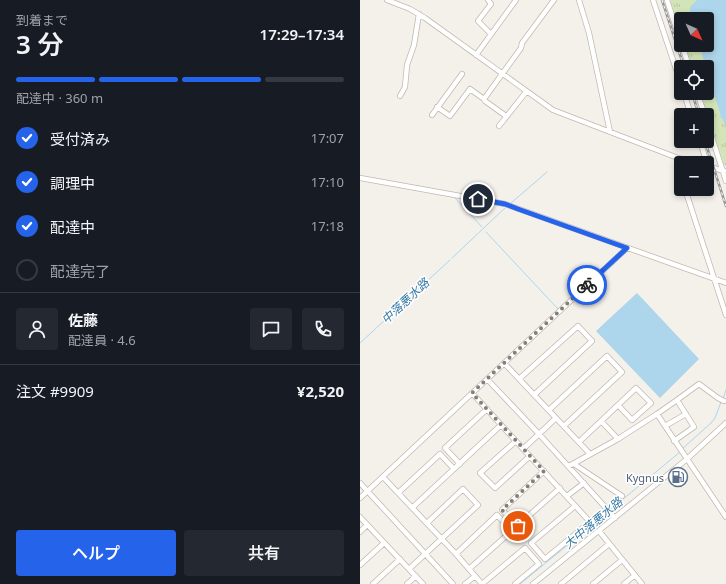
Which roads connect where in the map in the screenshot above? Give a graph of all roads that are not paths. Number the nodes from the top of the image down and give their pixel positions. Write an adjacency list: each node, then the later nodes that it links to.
1 (387, 0): 8 (street)
2 (488, 0): 10 (street)
3 (516, 0): 10 (street)
4 (554, 0): 14 (street)
5 (579, 0): 22 (street)
6 (653, 0): 12 (street)
7 (667, 0): 9 (street)
8 (419, 14): 11 (street); 16 (street)
9 (674, 22)
10 (491, 34): 11 (street)
11 (476, 55): 14 (street)
12 (674, 63)
13 (462, 74): 18 (street)
14 (502, 74): 15 (street); 17 (street)
15 (526, 92): 20 (street); 22 (street)
16 (400, 96)
17 (484, 99): 18 (street); 20 (street)
18 (437, 108): 19 (street)
19 (432, 115)
20 (506, 116): 21 (street)
21 (499, 126)
22 (610, 132): 24 (street)
23 (714, 142): 26 (street)
24 (674, 156)
25 (714, 168): 26 (street)
26 (724, 171): 28 (street)
27 (360, 178): 30 (street)
28 (726, 181)
29 (687, 196): 31 (street)
30 (627, 248): 31 (street); 34 (street)
31 (713, 278): 32 (street); 33 (street)
32 (726, 283)
33 (726, 315)
34 (504, 363): 35 (street); 36 (street)
35 (487, 379): 37 (street); 52 (street)
36 (519, 379): 38 (street); 38 (street)
37 (472, 393): 42 (street); 66 (street)
38 (534, 395): 43 (street)
39 (677, 400): 40 (street); 44 (street); 45 (street)
40 (722, 400)
41 (618, 405): 41 (street); 47 (street)
42 (487, 409): 49 (street); 61 (street)
43 (549, 410): 46 (street); 50 (street)
44 (657, 414): 51 (street); 53 (street)
45 (686, 414): 51 (street); 55 (street)
46 (556, 418): 50 (street); 52 (street)
47 (601, 421): 53 (street); 56 (street)
48 (726, 423): 60 (street)
49 (501, 425): 54 (street); 61 (street)
50 (564, 426): 56 (street)
51 (665, 426): 55 (street)
52 (539, 434): 57 (street); 63 (street)
53 (618, 439): 58 (street)
54 (516, 441): 57 (street); 59 (street)
55 (674, 441): 60 (street)
56 (579, 442): 58 (street)
57 (523, 449): 59 (street)
58 (590, 454): 62 (street)
59 (530, 456): 65 (street)
60 (685, 457): 78 (street); 81 (street)
61 (460, 464): 64 (street)
62 (574, 464): 63 (street); 73 (street)
63 (569, 466): 68 (street)
64 (454, 469): 71 (street); 77 (street)
65 (544, 471): 69 (street); 84 (street)
66 (382, 477): 70 (street); 71 (street)
67 (360, 483): 70 (street)
68 (584, 483): 72 (street); 81 (street)
69 (560, 488): 72 (street); 84 (street)
70 (368, 491): 74 (street); 91 (street)
71 (398, 493): 77 (street)
72 (567, 496): 75 (street)
73 (622, 496)
74 (360, 498)
75 (575, 506): 75 (street)
76 (726, 506): 78 (street)
77 (412, 508): 82 (street)
78 (721, 510): 80 (street)
79 (360, 517): 83 (street)
80 (726, 517)
81 (614, 518): 86 (street)
82 (427, 523): 88 (street); 88 (street)
83 (367, 525): 87 (street); 89 (street)
84 (518, 526): 85 (street)
85 (512, 531): 92 (street); 97 (street)
86 (599, 531): 90 (street); 109 (street)
87 (360, 532)
88 (441, 539): 91 (street); 92 (street)
89 (384, 543): 93 (street); 95 (street)
90 (610, 544): 94 (street); 101 (street)
91 (426, 553): 96 (street); 105 (street)
92 (456, 554): 97 (street)
93 (400, 559): 96 (street); 102 (street)
94 (622, 560): 98 (street); 110 (street)
95 (360, 565)
96 (409, 569): 99 (street)
97 (469, 569): 100 (street)
98 (635, 575): 111 (street); 112 (street)
99 (416, 576): 103 (street); 104 (street)
100 (475, 576): 106 (street); 107 (street)
101 (564, 583)
102 (373, 584)
103 (407, 584)
104 (422, 584)
105 (453, 584)
106 (464, 584)
107 (482, 584): 108 (street)
108 (515, 584)
109 (533, 584)
110 (593, 584)
111 (624, 584)
112 (642, 584)

